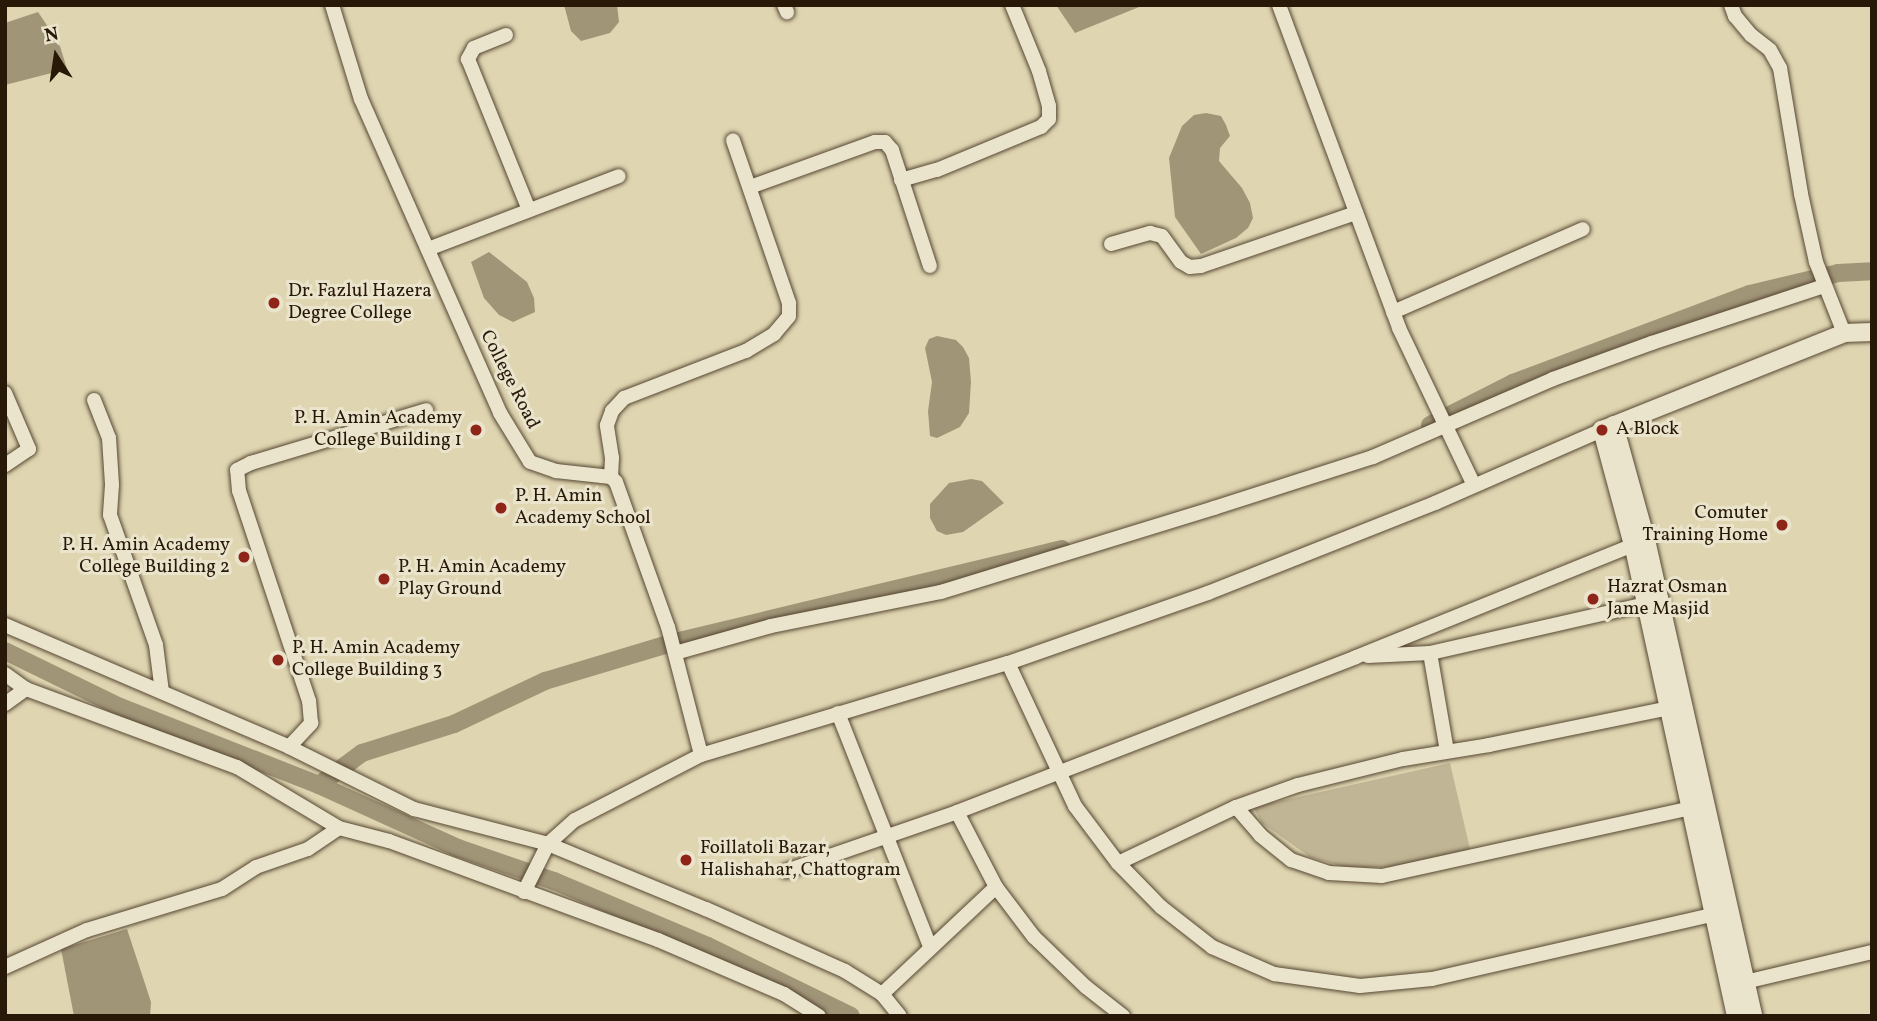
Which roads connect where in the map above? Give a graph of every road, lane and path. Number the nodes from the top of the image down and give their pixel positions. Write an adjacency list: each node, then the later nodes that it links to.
1 (332, 5): 14 (street, College Road)
2 (1012, 5): 8 (street)
3 (1279, 5): 11 (street)
4 (1731, 5): 16 (street)
5 (506, 35): 10 (street)
6 (733, 140): 9 (street)
7 (619, 176): 10 (street)
8 (901, 180): 9 (street); 15 (street)
9 (750, 187): 26 (street)
10 (529, 210): 14 (street)
11 (1356, 213): 13 (street); 17 (street)
12 (1583, 229): 17 (street)
13 (1111, 244)
14 (428, 249): 26 (street, College Road)
15 (930, 266)
16 (1823, 284): 19 (street); 23 (street)
17 (1393, 312): 23 (street)
18 (1872, 332): 19 (street)
19 (1844, 333): 24 (street)
20 (5, 393): 25 (street)
21 (94, 400): 37 (street)
22 (426, 410): 41 (street)
23 (1446, 423): 27 (street); 31 (street)
24 (1608, 427): 27 (street); 28 (street); 46 (street)
25 (5, 465)
26 (611, 477): 31 (street)
27 (1474, 485): 34 (street)
28 (1633, 545): 29 (street); 33 (street)
29 (1645, 604): 32 (street); 39 (street)
30 (5, 625): 37 (street)
31 (675, 652): 43 (street)
32 (1430, 653): 33 (street); 42 (street)
33 (1356, 657): 44 (street)
34 (1008, 663): 40 (street); 44 (street)
35 (5, 674): 36 (street)
36 (26, 689): 38 (street); 48 (street)
37 (162, 692): 41 (street)
38 (5, 704)
39 (1669, 708): 42 (street); 46 (street)
40 (838, 713): 43 (street); 49 (street)
41 (289, 747): 50 (street)
42 (1447, 751): 45 (street)
43 (701, 755): 50 (street)
44 (1058, 772): 47 (street); 51 (street)
45 (1236, 807): 46 (street); 51 (street)
46 (1698, 807): 55 (street)
47 (957, 812): 49 (street); 53 (street)
48 (338, 828): 54 (street); 58 (street)
49 (886, 836): 52 (street); 56 (street)
50 (546, 849): 54 (street); 60 (street)
51 (1118, 863): 55 (street)
52 (786, 871)
53 (996, 887): 56 (street); 63 (street)
54 (525, 890): 61 (street)
55 (1721, 912): 59 (street); 64 (street)
56 (930, 946): 60 (street)
57 (1872, 952): 59 (street)
58 (5, 967)
59 (1745, 982): 65 (street)
60 (882, 994): 62 (street)
61 (819, 1016)
62 (900, 1016)
63 (1123, 1016)
64 (1736, 1016)
65 (1753, 1016)

